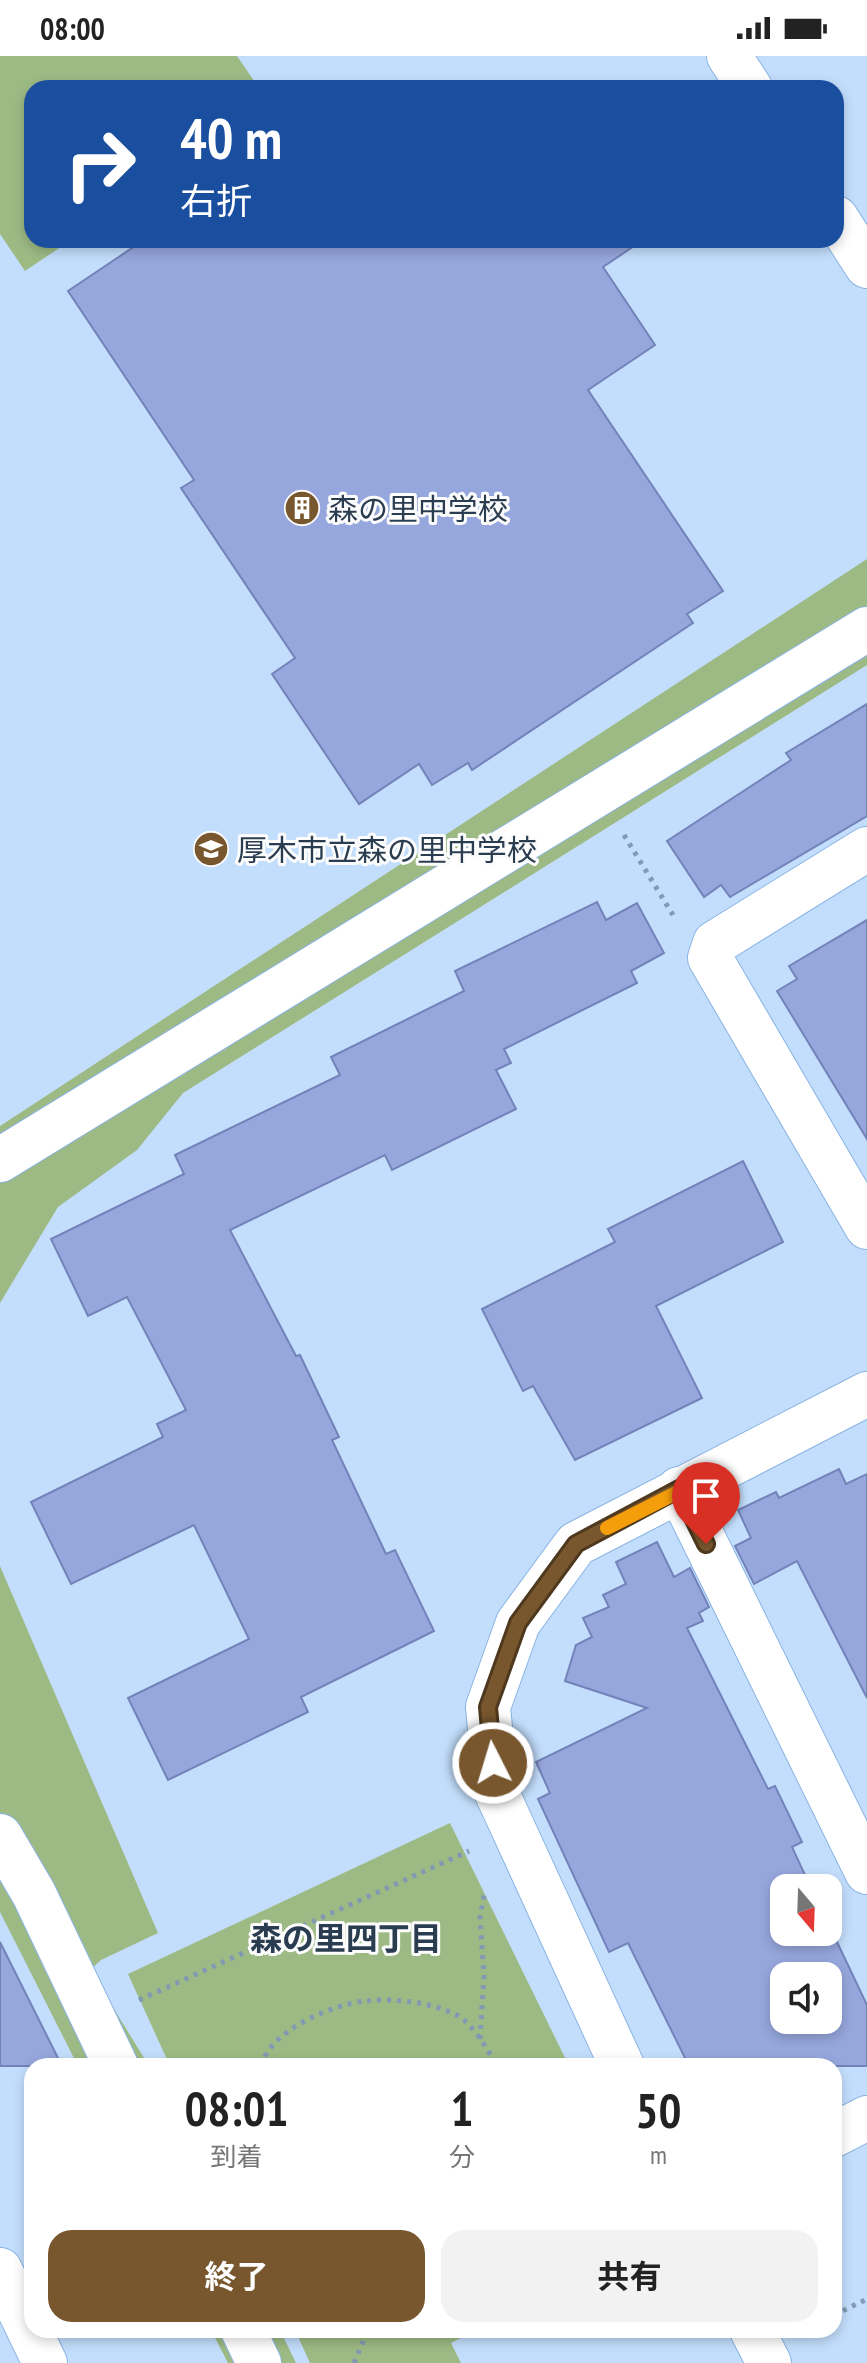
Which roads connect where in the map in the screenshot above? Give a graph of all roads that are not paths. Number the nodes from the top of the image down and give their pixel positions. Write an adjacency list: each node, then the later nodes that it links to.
1 (729, 56): 2 (street)
2 (745, 80)
3 (844, 230): 4 (street)
4 (867, 266)
5 (867, 629): 7 (street)
6 (867, 849): 8 (street)
7 (0, 1160)
8 (867, 1227)
9 (867, 1394): 10 (street)
10 (679, 1489): 12 (street); 14 (street)
11 (0, 1836): 13 (street)
12 (867, 1872)
13 (112, 2058)
14 (618, 2058)
15 (867, 2118): 16 (street)
16 (842, 2131)
17 (4, 2287): 18 (street)
18 (24, 2324)
19 (32, 2338): 22 (street)
20 (247, 2338): 23 (street)
21 (756, 2338): 24 (street)
22 (45, 2363)
23 (259, 2363)
24 (769, 2363)

